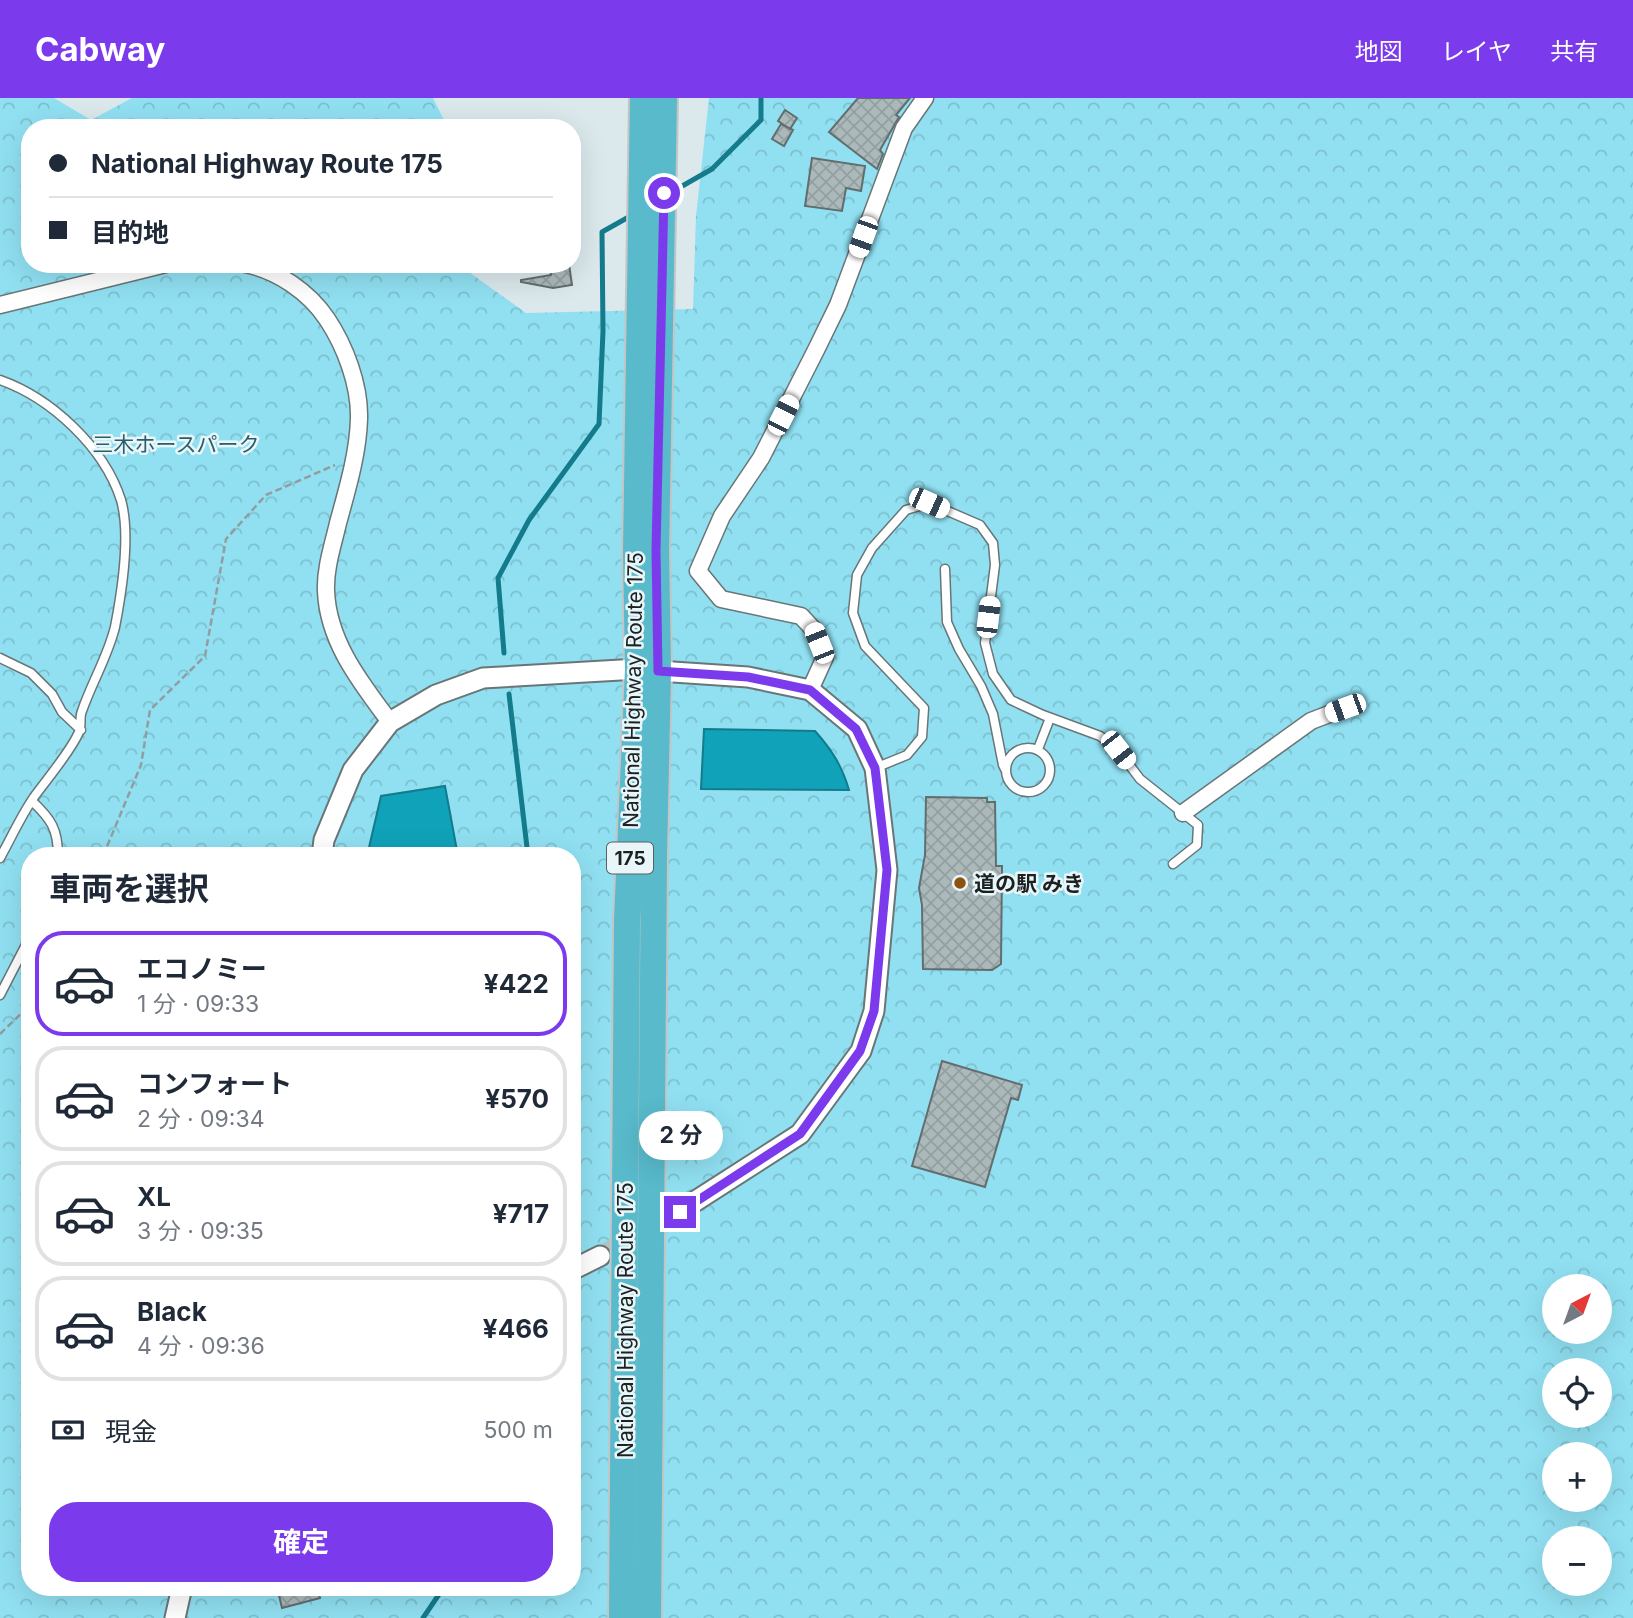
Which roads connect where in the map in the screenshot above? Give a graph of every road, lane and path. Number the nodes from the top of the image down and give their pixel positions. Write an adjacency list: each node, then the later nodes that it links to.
1 (643, 98): 13 (highway, National Highway Route 175 / 175)
2 (664, 98): 5 (highway, National Highway Route 175 / 175)
3 (679, 98): 5 (highway)
4 (925, 98): 14 (street)
5 (664, 217): 13 (highway, National Highway Route 175 / 175)
6 (130, 273): 8 (street)
7 (270, 273): 10 (street)
8 (0, 305)
9 (0, 380): 18 (lane)
10 (352, 462): 17 (street); 25 (path)
11 (945, 569): 21 (lane)
12 (0, 658): 18 (lane)
13 (648, 670): 14 (street); 17 (street); 38 (highway, National Highway Route 175 / 175); 39 (highway, National Highway Route 175 / 175)
14 (810, 690): 20 (street)
15 (1345, 708): 23 (street)
16 (1050, 718): 19 (lane); 20 (lane); 23 (lane)
17 (390, 722): 26 (street)
18 (80, 730): 22 (lane)
19 (1038, 750): 21 (lane); 21 (lane)
20 (875, 768): 33 (street)
21 (1006, 771)
22 (32, 800): 24 (lane); 27 (lane)
23 (1183, 813): 28 (lane)
24 (58, 847)
25 (107, 847)
26 (323, 847)
27 (0, 858)
28 (1173, 864)
29 (21, 954): 30 (lane)
30 (0, 995)
31 (21, 1014): 32 (path)
32 (0, 1034)
33 (680, 1212)
34 (600, 1256): 35 (street)
35 (581, 1266)
36 (180, 1596): 37 (street)
37 (175, 1618)
38 (622, 1618)
39 (648, 1618)

